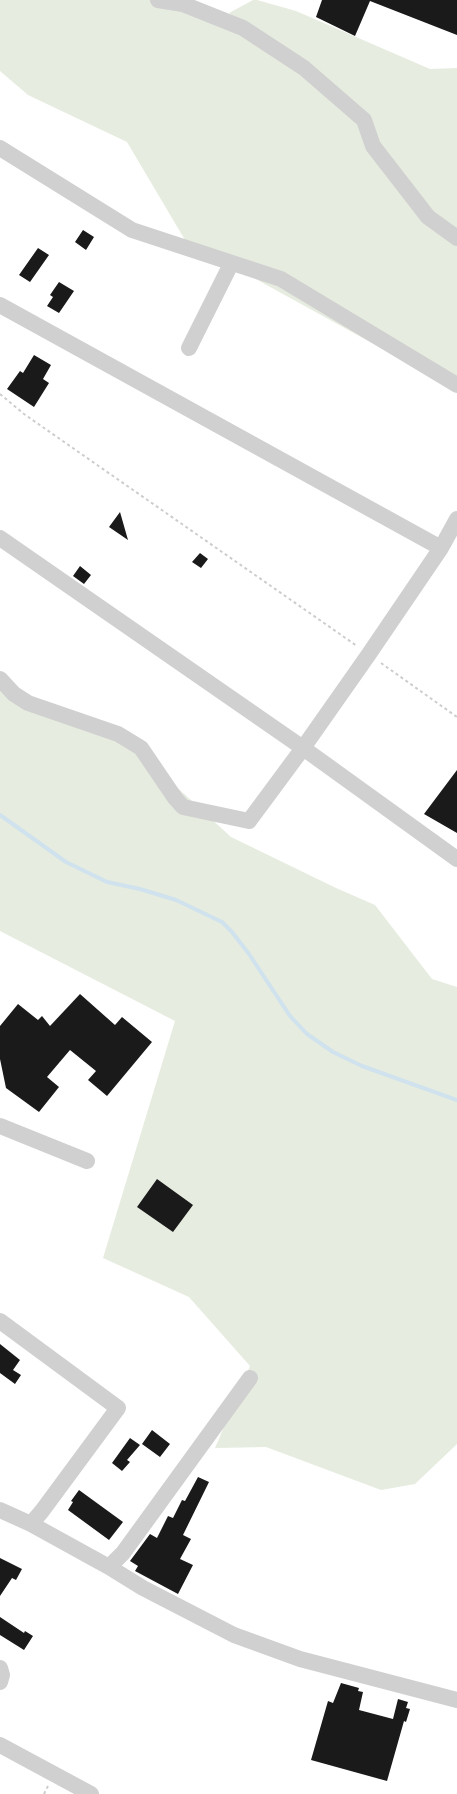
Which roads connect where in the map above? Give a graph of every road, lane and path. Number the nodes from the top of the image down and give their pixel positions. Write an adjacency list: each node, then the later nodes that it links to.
1 (158, 0): 3 (street)
2 (0, 148): 4 (street)
3 (457, 238)
4 (231, 264): 6 (street); 7 (street)
5 (0, 305): 11 (street)
6 (189, 348)
7 (457, 385)
8 (0, 394): 12 (path)
9 (457, 519): 11 (street)
10 (0, 538): 15 (street)
11 (441, 548): 12 (street)
12 (369, 654): 14 (path); 15 (street)
13 (0, 679): 15 (street)
14 (457, 717)
15 (303, 748): 16 (street)
16 (457, 859)
17 (0, 1126): 18 (street)
18 (87, 1161)
19 (0, 1321): 22 (street)
20 (250, 1378): 23 (street)
21 (0, 1510): 22 (street)
22 (31, 1524): 23 (street)
23 (109, 1567): 26 (street)
24 (0, 1668): 25 (street)
25 (0, 1682)
26 (457, 1700)
27 (0, 1744): 28 (street)
28 (91, 1794)

